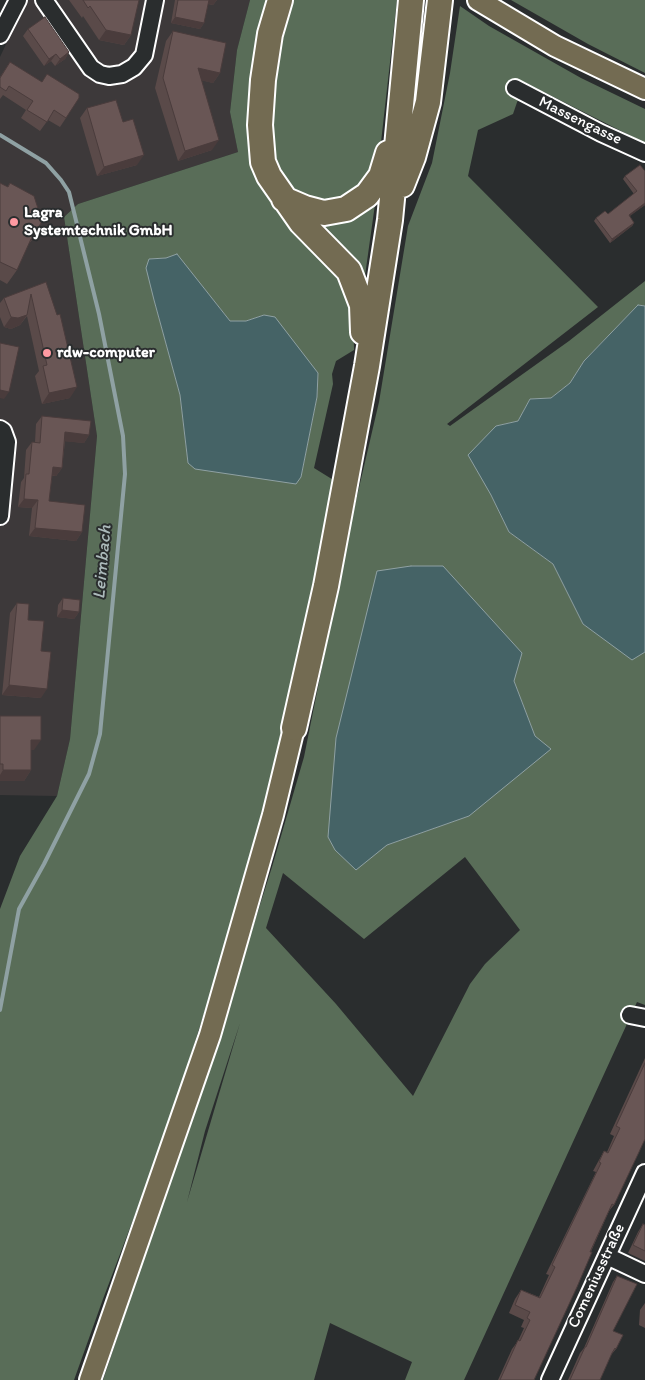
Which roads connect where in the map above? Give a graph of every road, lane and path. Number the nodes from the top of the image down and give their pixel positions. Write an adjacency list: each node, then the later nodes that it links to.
1 (18, 0): 8 (street)
2 (44, 0): 3 (street)
3 (155, 0)
4 (280, 0): 13 (highway)
5 (411, 0): 11 (highway)
6 (440, 0): 14 (highway)
7 (478, 0): 10 (main road)
8 (0, 35)
9 (515, 88): 12 (street, Massengasse)
10 (645, 89)
11 (401, 109): 13 (highway); 14 (highway)
12 (645, 152)
13 (284, 198): 15 (highway)
14 (390, 220): 15 (highway)
15 (367, 366): 18 (highway)
16 (0, 429): 17 (street)
17 (0, 516)
18 (294, 728): 22 (main road)
19 (645, 1173): 20 (street, Comeniusstraße)
20 (607, 1256): 21 (street); 23 (street, Comeniusstraße)
21 (645, 1274)
22 (90, 1380)
23 (550, 1380)

